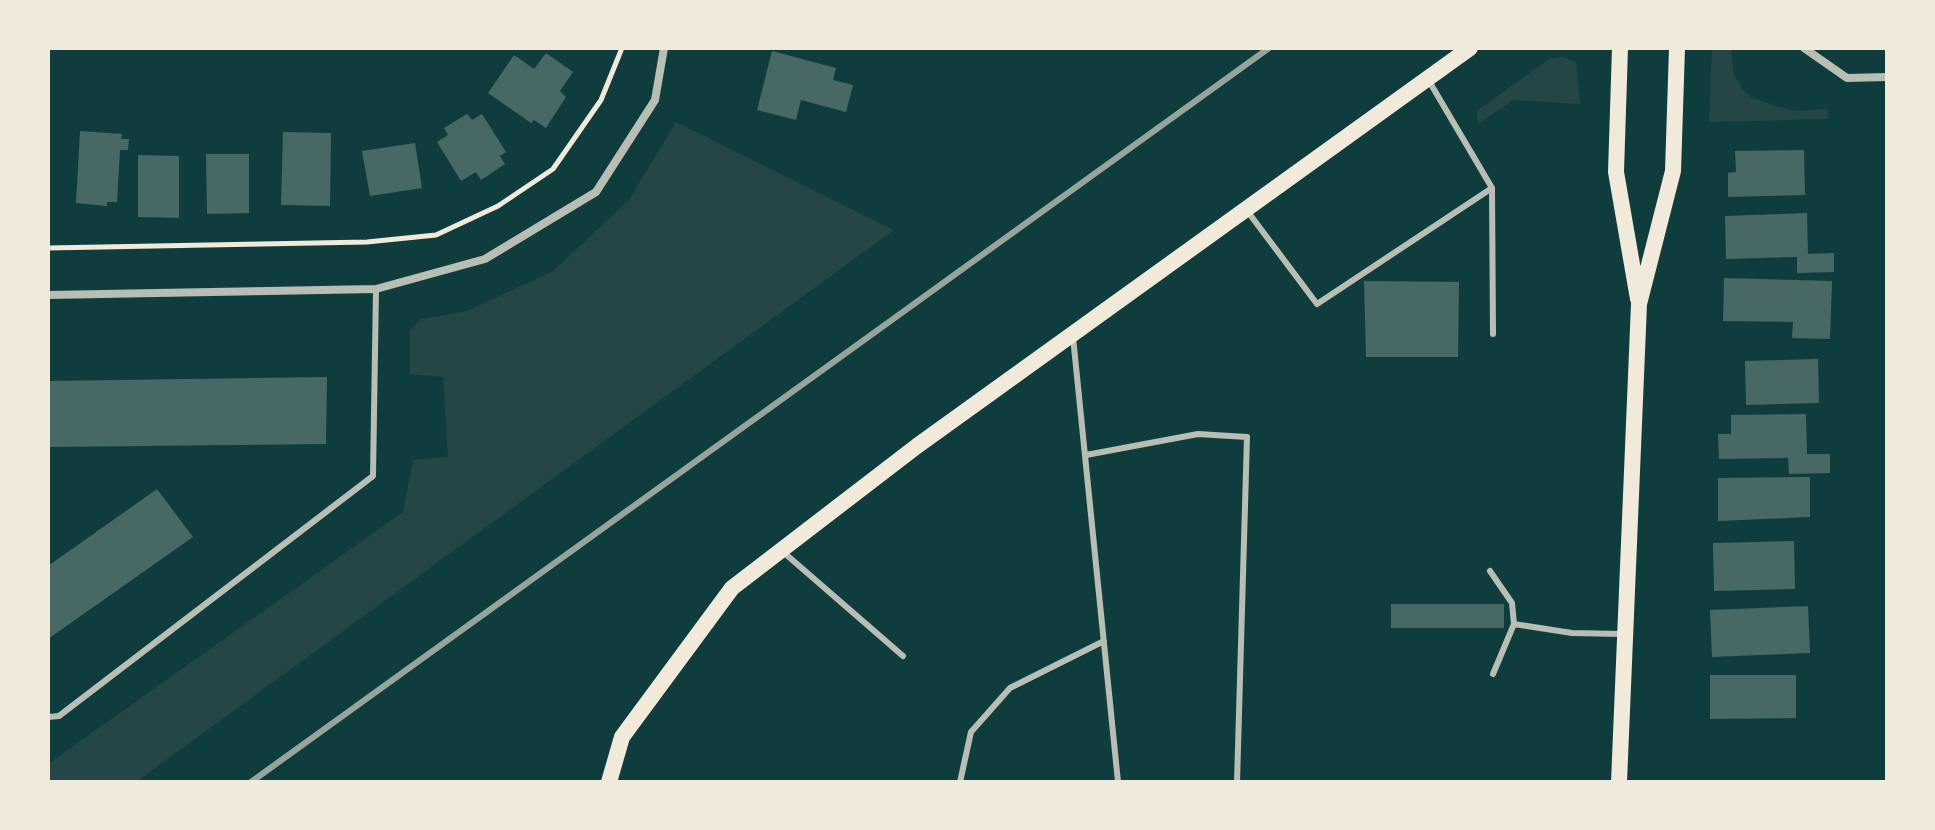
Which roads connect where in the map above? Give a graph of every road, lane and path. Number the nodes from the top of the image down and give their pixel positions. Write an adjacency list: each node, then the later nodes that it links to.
1 (622, 48): 11 (path)
2 (664, 48): 12 (street)
3 (1470, 48): 8 (main road)
4 (1620, 48): 14 (main road)
5 (1677, 48): 14 (main road)
6 (1804, 48): 7 (street)
7 (1887, 77)
8 (1428, 78): 9 (lane); 10 (main road)
9 (1492, 188): 10 (lane); 16 (lane)
10 (1246, 210): 15 (main road)
11 (48, 248)
12 (376, 289): 13 (street); 25 (lane)
13 (48, 295)
14 (1639, 304): 21 (main road)
15 (1073, 334): 17 (lane); 18 (main road)
16 (1493, 334)
17 (1086, 455): 22 (lane); 29 (lane)
18 (781, 550): 23 (lane); 26 (main road)
19 (1490, 571): 20 (lane)
20 (1514, 624): 21 (lane); 24 (lane)
21 (1625, 634): 30 (main road)
22 (1104, 641): 27 (lane); 28 (lane)
23 (903, 656)
24 (1493, 674)
25 (48, 717)
26 (609, 782)
27 (960, 782)
28 (1118, 782)
29 (1237, 782)
30 (1619, 782)

